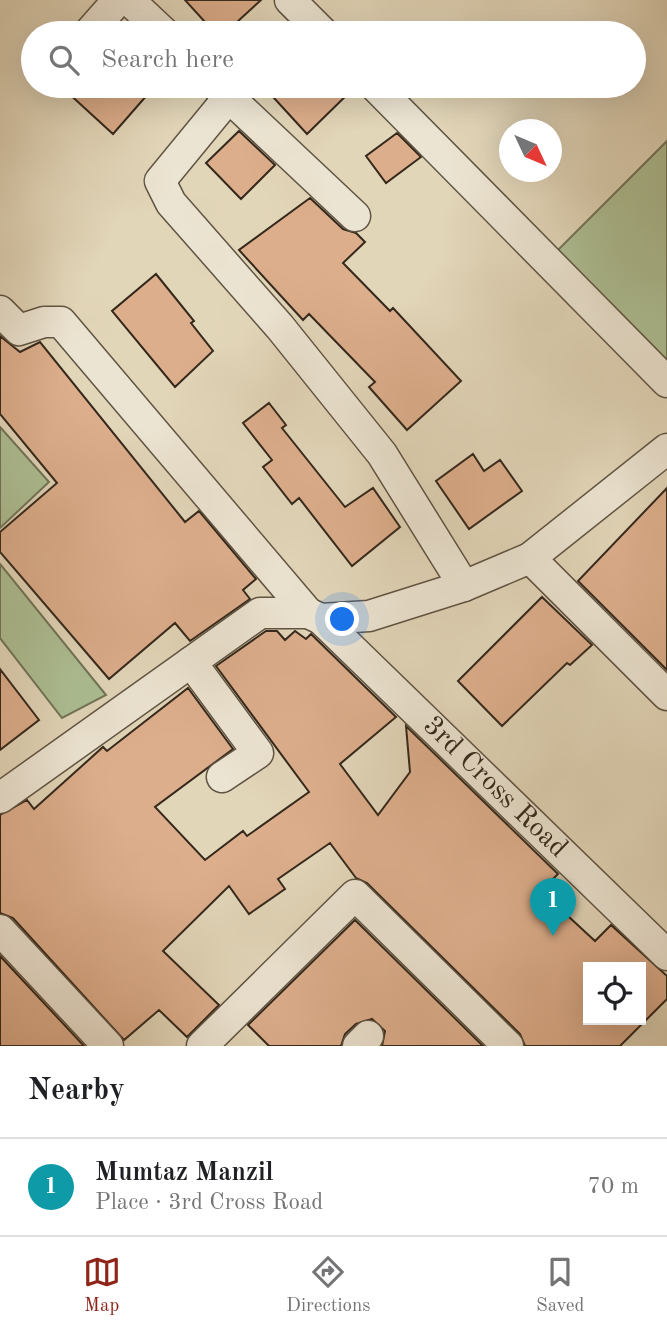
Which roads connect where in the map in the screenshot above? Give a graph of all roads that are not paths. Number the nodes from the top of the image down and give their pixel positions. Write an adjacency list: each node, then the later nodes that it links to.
1 (118, 0): 4 (street)
2 (129, 0): 5 (street)
3 (290, 0): 6 (street)
4 (100, 21)
5 (151, 21)
6 (311, 21)
7 (219, 98): 15 (street)
8 (229, 98): 10 (street)
9 (386, 98): 12 (street)
10 (355, 216)
11 (0, 311): 16 (street, 3rd Cross Road)
12 (667, 382)
13 (667, 449): 14 (street)
14 (530, 558): 15 (street); 18 (street)
15 (464, 586): 16 (street)
16 (314, 616): 17 (street); 22 (street, 3rd Cross Road)
17 (191, 662): 19 (street); 20 (street)
18 (667, 695)
19 (222, 777)
20 (0, 798)
21 (0, 930): 23 (street)
22 (667, 955)
23 (108, 1046)
24 (202, 1046): 25 (street)
25 (508, 1046)

